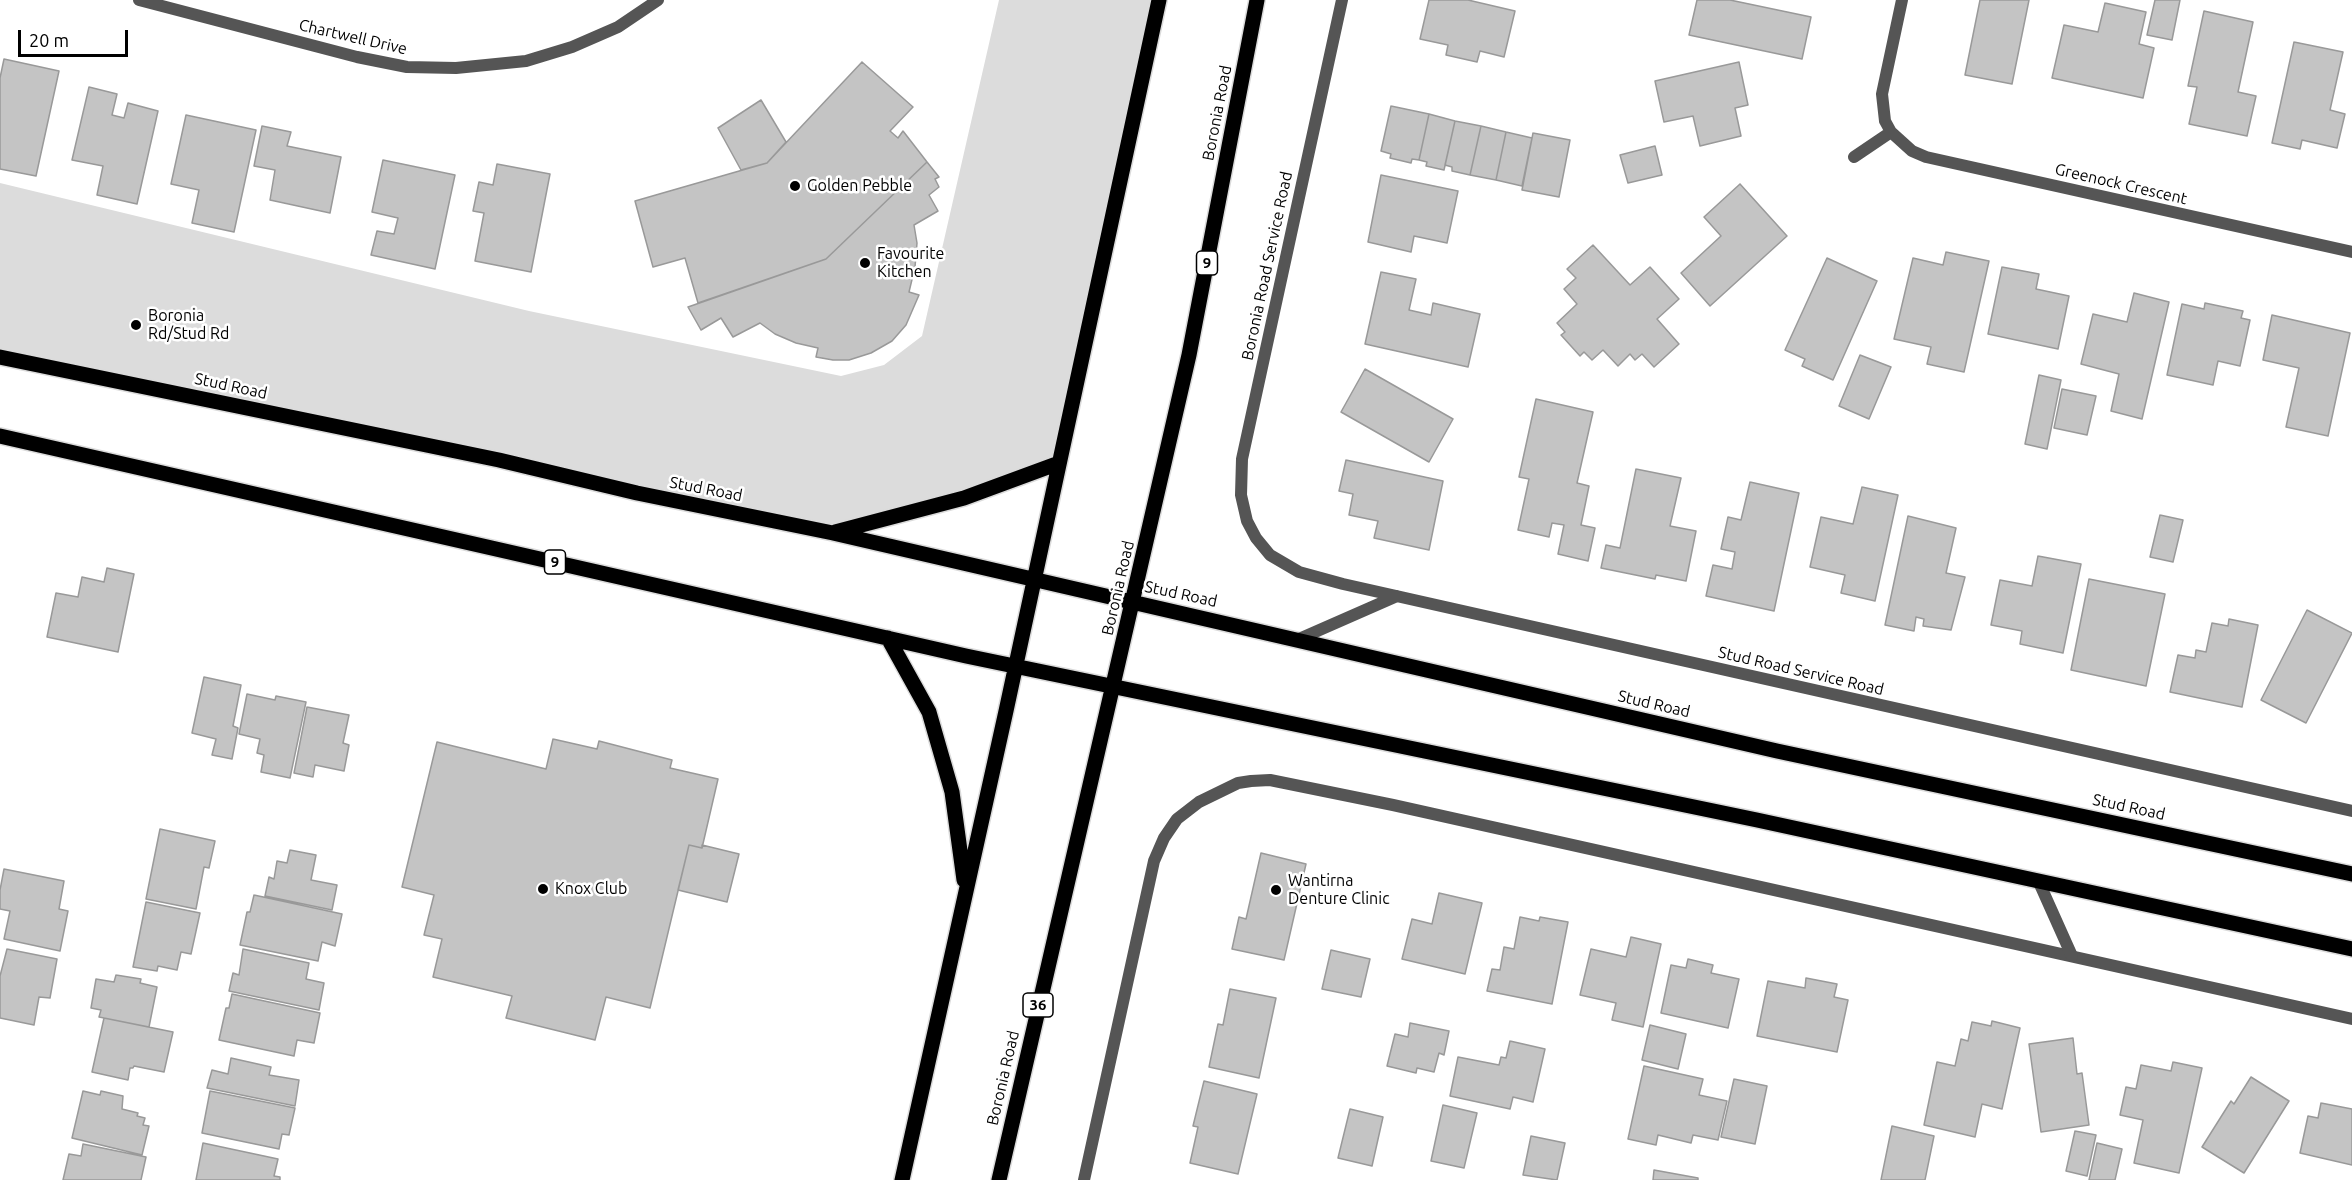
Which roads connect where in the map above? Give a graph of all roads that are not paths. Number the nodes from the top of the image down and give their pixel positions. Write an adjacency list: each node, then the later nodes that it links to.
1 (139, 0): 2 (street, Chartwell Drive)
2 (658, 0)
3 (1159, 0): 12 (main road)
4 (1257, 0): 17 (main road, Boronia Road / 9)
5 (1342, 0): 14 (street, Boronia Road Service Road)
6 (1902, 0): 7 (street)
7 (1891, 132): 8 (street); 9 (street, Greenock Crescent)
8 (1854, 157)
9 (2352, 252)
10 (0, 357): 13 (main road, Stud Road)
11 (0, 436): 18 (main road, 9)
12 (1059, 463): 13 (main road); 15 (main road)
13 (832, 533): 15 (main road, Stud Road)
14 (1256, 538): 16 (street, Stud Road Service Road)
15 (1033, 580): 17 (main road, Stud Road); 20 (main road)
16 (1397, 596): 19 (street); 22 (street, Stud Road Service Road)
17 (1133, 602): 19 (main road, Stud Road); 21 (main road, Boronia Road / 9)
18 (888, 638): 20 (main road, 9); 25 (main road)
19 (1299, 639): 23 (main road, Stud Road)
20 (1015, 667): 21 (main road, 9); 25 (main road)
21 (1113, 688): 24 (main road); 30 (main road, Boronia Road / 36)
22 (2352, 811)
23 (2352, 874)
24 (2038, 880): 26 (main road); 27 (street)
25 (966, 889): 29 (main road)
26 (2352, 949)
27 (2072, 956): 28 (street); 31 (street)
28 (2352, 1018)
29 (902, 1180)
30 (999, 1180)
31 (1084, 1180)

